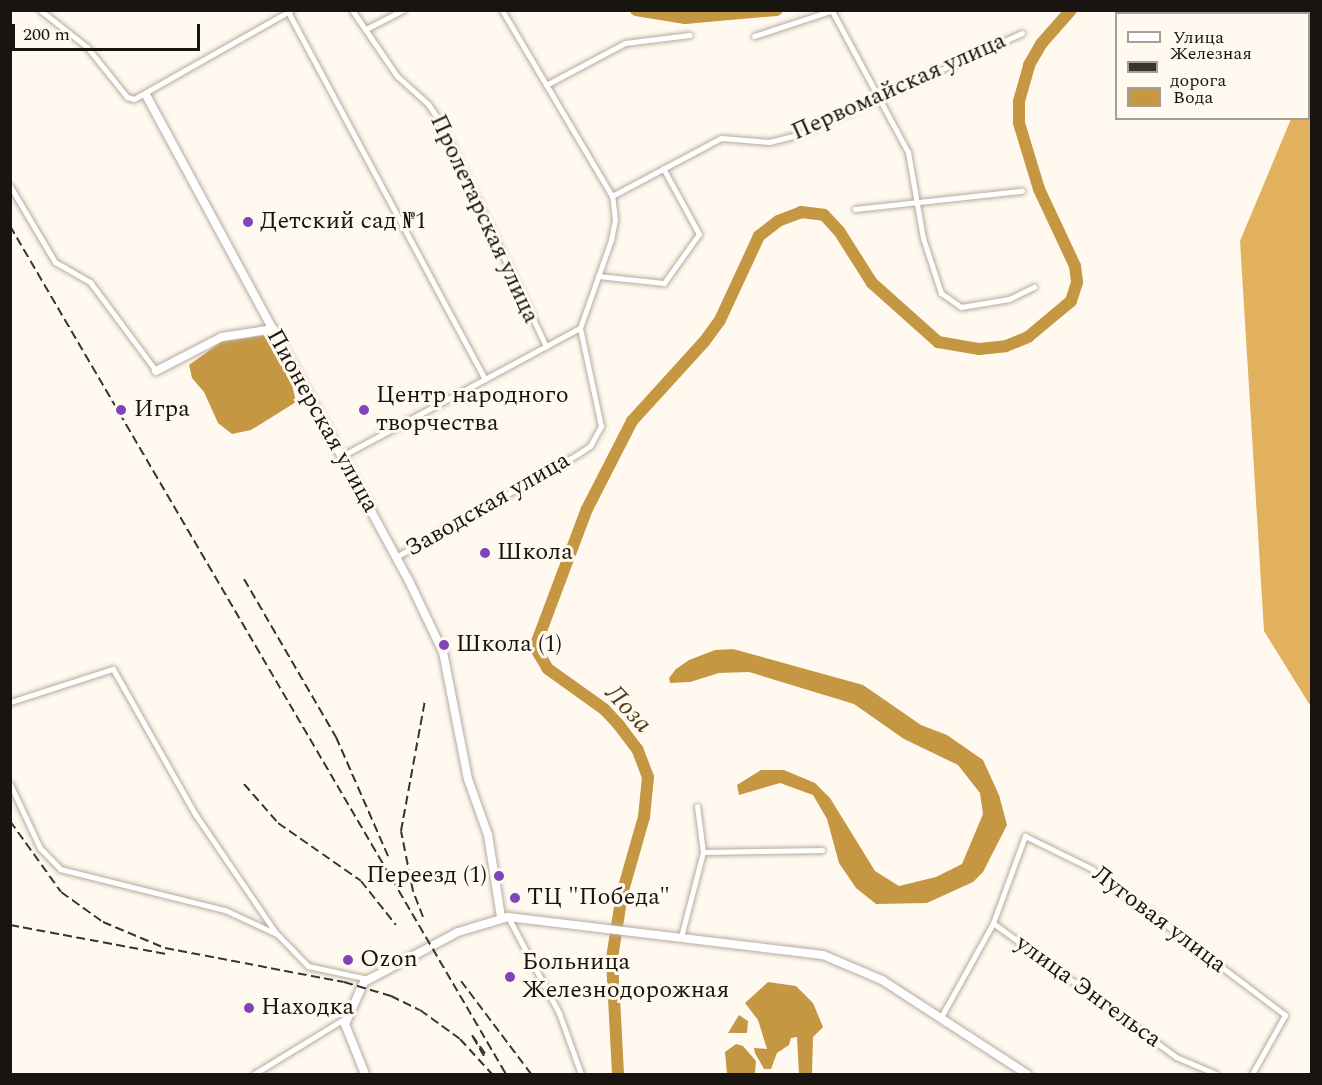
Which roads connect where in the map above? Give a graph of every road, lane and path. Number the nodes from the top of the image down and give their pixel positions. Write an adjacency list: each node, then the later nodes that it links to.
1 (40, 10): 12 (street)
2 (352, 10): 7 (street, Пролетарская улица)
3 (403, 10): 7 (street)
4 (502, 10): 11 (street)
5 (289, 11): 12 (street); 26 (street)
6 (833, 11): 10 (street); 13 (street)
7 (366, 29): 24 (street, Пролетарская улица)
8 (1022, 33): 13 (street, Первомайская улица)
9 (690, 35): 11 (street)
10 (754, 36)
11 (546, 85): 17 (street)
12 (146, 96): 23 (street, Пионерская улица)
13 (880, 98): 14 (street, Первомайская улица); 18 (street)
14 (663, 168): 17 (street, Первомайская улица); 20 (street)
15 (10, 186): 25 (street)
16 (1022, 191): 18 (street)
17 (612, 196): 20 (street)
18 (917, 204): 19 (street); 21 (street)
19 (855, 209)
20 (598, 276): 22 (street)
21 (1034, 287)
22 (580, 328): 24 (street); 28 (street, Заводская улица)
23 (273, 329): 25 (street); 27 (street, Пионерская улица)
24 (546, 346): 26 (street)
25 (156, 371)
26 (485, 379): 27 (street)
27 (342, 456): 28 (street, Пионерская улица)
28 (396, 557): 35 (street, Пионерская улица)
29 (10, 702): 37 (street)
30 (10, 784): 37 (street)
31 (697, 807): 34 (street)
32 (1025, 836): 36 (street, улица Энгельса); 47 (street, Луговая улица)
33 (822, 850): 34 (street)
34 (703, 852): 38 (street)
35 (505, 917): 38 (street); 39 (street); 44 (street)
36 (993, 923): 41 (street, улица Энгельса); 46 (street, улица Энгельса)
37 (277, 934): 39 (street)
38 (681, 937): 41 (street)
39 (368, 979): 40 (street)
40 (347, 1017): 42 (street); 43 (street)
41 (941, 1017): 45 (street)
42 (254, 1074)
43 (365, 1074)
44 (581, 1074)
45 (1027, 1074)
46 (1216, 1074)
47 (1252, 1074)

